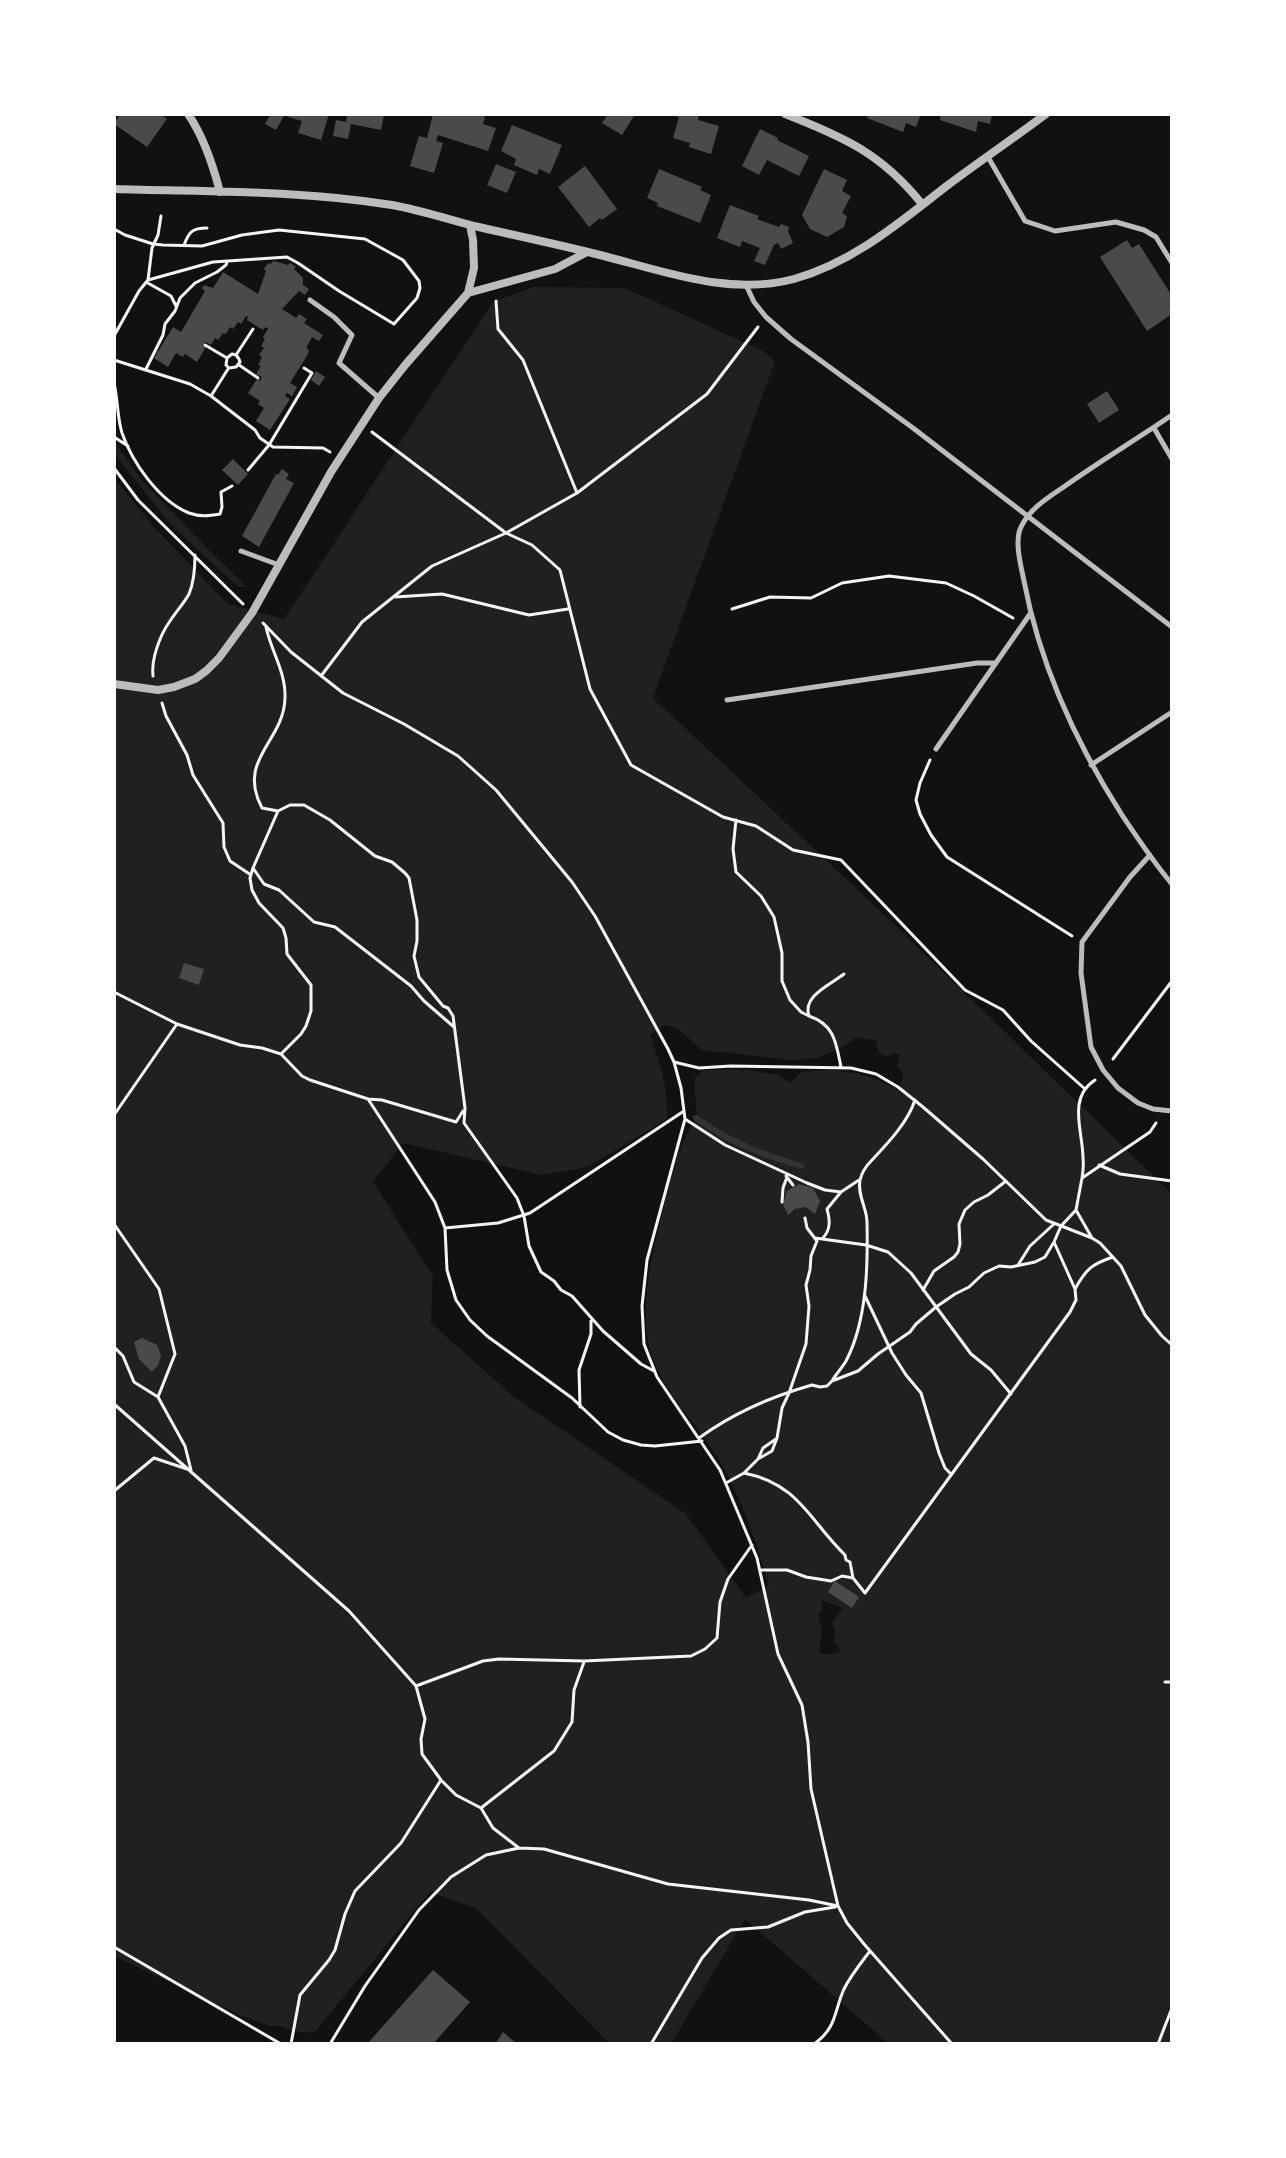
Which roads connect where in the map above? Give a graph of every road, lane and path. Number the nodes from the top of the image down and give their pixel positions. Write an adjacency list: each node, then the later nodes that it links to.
1 (188, 114): 6 (street)
2 (785, 114): 7 (street)
3 (1046, 114): 4 (street)
4 (988, 157): 7 (street); 16 (lane)
5 (114, 189): 6 (street)
6 (220, 192): 9 (street)
7 (922, 204): 18 (street)
8 (161, 216): 12 (path)
9 (470, 225): 14 (street); 20 (street)
10 (207, 228): 13 (path)
11 (114, 229): 12 (path)
12 (153, 244): 13 (path); 17 (path)
13 (184, 245): 15 (path)
14 (588, 252): 18 (street); 19 (street)
15 (227, 261): 17 (path); 22 (path)
16 (1172, 263)
17 (147, 281): 22 (path); 25 (path)
18 (746, 285): 23 (lane)
19 (495, 287): 20 (street); 49 (path)
20 (468, 293): 37 (street)
21 (310, 300): 37 (lane)
22 (176, 306): 33 (path)
23 (766, 317): 49 (path); 50 (lane)
24 (253, 329): 27 (path)
25 (114, 336)
26 (205, 345): 28 (path)
27 (236, 355): 28 (path); 30 (path)
28 (227, 358): 31 (path)
29 (114, 360): 33 (path)
30 (239, 365): 31 (path); 34 (path)
31 (229, 368): 36 (path)
32 (304, 368): 42 (path)
33 (146, 369): 36 (path)
34 (258, 378)
35 (114, 383): 43 (path)
36 (211, 396): 42 (path)
37 (379, 398): 39 (street)
38 (1172, 415): 40 (lane)
39 (362, 424): 44 (street); 51 (path)
40 (1154, 428): 45 (lane); 50 (lane)
41 (114, 437): 43 (path)
42 (269, 445): 44 (path); 47 (path)
43 (128, 446): 48 (path)
44 (340, 458): 54 (street)
45 (1172, 459)
46 (114, 468): 53 (path)
47 (248, 470)
48 (232, 486)
49 (577, 493): 51 (path)
50 (1027, 517): 59 (lane); 62 (lane)
51 (506, 533): 55 (path); 56 (path)
52 (241, 551): 54 (lane)
53 (195, 555): 58 (path); 66 (path)
54 (280, 565): 58 (street)
55 (392, 597): 56 (path); 64 (path)
56 (568, 609): 72 (path)
57 (732, 609): 60 (path)
58 (252, 613): 61 (path); 66 (street)
59 (1031, 613): 60 (lane); 70 (lane)
60 (1023, 625): 63 (lane)
61 (265, 626): 64 (path); 71 (path)
62 (1172, 627)
63 (996, 663): 67 (lane); 69 (lane)
64 (321, 676): 85 (path)
65 (114, 684): 66 (street)
66 (158, 690): 75 (path)
67 (727, 700)
68 (1172, 712): 70 (lane)
69 (936, 749): 77 (path)
70 (1091, 765): 73 (lane)
71 (278, 811): 74 (path); 83 (path)
72 (736, 820): 81 (path); 88 (path)
73 (1150, 855): 76 (lane); 77 (lane)
74 (253, 868): 75 (path); 83 (path)
75 (251, 875): 84 (path)
76 (1172, 884)
77 (1082, 942): 87 (lane)
78 (844, 974): 81 (path)
79 (1172, 981): 87 (path)
80 (114, 992): 82 (path)
81 (809, 1016): 86 (path)
82 (177, 1024): 84 (path); 94 (path)
83 (454, 1027): 91 (path)
84 (281, 1054): 89 (path)
85 (674, 1062): 86 (path); 92 (path)
86 (841, 1067): 90 (path)
87 (1104, 1072): 88 (path); 93 (lane)
88 (1085, 1089): 99 (path)
89 (368, 1099): 91 (path); 112 (path)
90 (915, 1100): 100 (path); 101 (path)
91 (465, 1108): 107 (path)
92 (684, 1111): 95 (path); 107 (path)
93 (1172, 1111): 96 (path)
94 (114, 1115)
95 (685, 1119): 97 (path); 128 (path)
96 (1099, 1165): 99 (path); 102 (path)
97 (780, 1171): 98 (path); 104 (path)
98 (787, 1177): 103 (path); 105 (path)
99 (1082, 1178): 106 (path)
100 (860, 1180): 104 (path); 117 (path)
101 (1006, 1181): 110 (path); 121 (path)
102 (1172, 1181)
103 (793, 1185)
104 (841, 1192): 114 (path)
105 (782, 1202)
106 (1076, 1210): 111 (path); 115 (path)
107 (524, 1216): 112 (path); 124 (path)
108 (805, 1218): 113 (path)
109 (114, 1224): 132 (path)
110 (1054, 1224): 111 (path); 119 (path)
111 (1061, 1226): 115 (path); 116 (path)
112 (445, 1228): 134 (path)
113 (815, 1238): 114 (path); 130 (path)
114 (823, 1238): 117 (path)
115 (1092, 1238): 118 (path)
116 (1054, 1242): 119 (path); 120 (path)
117 (866, 1245): 121 (path); 122 (path)
118 (1113, 1257): 120 (path); 125 (path)
119 (1018, 1265): 123 (path)
120 (1075, 1289): 131 (path)
121 (923, 1290): 123 (path)
122 (865, 1296): 126 (path); 129 (path)
123 (936, 1307): 126 (path); 131 (path)
124 (590, 1317): 128 (path); 134 (path)
125 (1172, 1345)
126 (890, 1346): 129 (path); 140 (path)
127 (114, 1347): 132 (path)
128 (654, 1371): 136 (path)
129 (832, 1381): 130 (path)
130 (789, 1393): 135 (path); 136 (path)
131 (1011, 1394): 140 (path)
132 (158, 1397): 138 (path)
133 (114, 1404): 138 (path)
134 (580, 1407): 136 (path)
135 (777, 1438): 137 (path); 137 (path)
136 (701, 1440): 141 (path)
137 (758, 1459): 139 (path)
138 (191, 1470): 142 (path); 149 (path)
139 (744, 1473): 141 (path); 145 (path)
140 (952, 1475): 145 (path)
141 (726, 1483): 143 (path)
142 (114, 1491)
143 (752, 1545): 144 (path); 146 (path)
144 (760, 1570): 145 (path); 153 (path)
145 (853, 1578)
146 (584, 1661): 149 (path); 151 (path)
147 (1165, 1682): 148 (path)
148 (1172, 1682)
149 (416, 1686): 150 (path)
150 (441, 1780): 151 (path); 158 (path)
151 (481, 1808): 152 (path)
152 (519, 1848): 153 (path); 159 (path)
153 (838, 1906): 155 (path); 160 (path)
154 (114, 1947): 157 (path)
155 (870, 1951): 161 (path); 162 (path)
156 (1172, 2008): 163 (path)
157 (281, 2044)
158 (291, 2044)
159 (330, 2044)
160 (651, 2044)
161 (811, 2044)
162 (952, 2044)
163 (1158, 2044)

